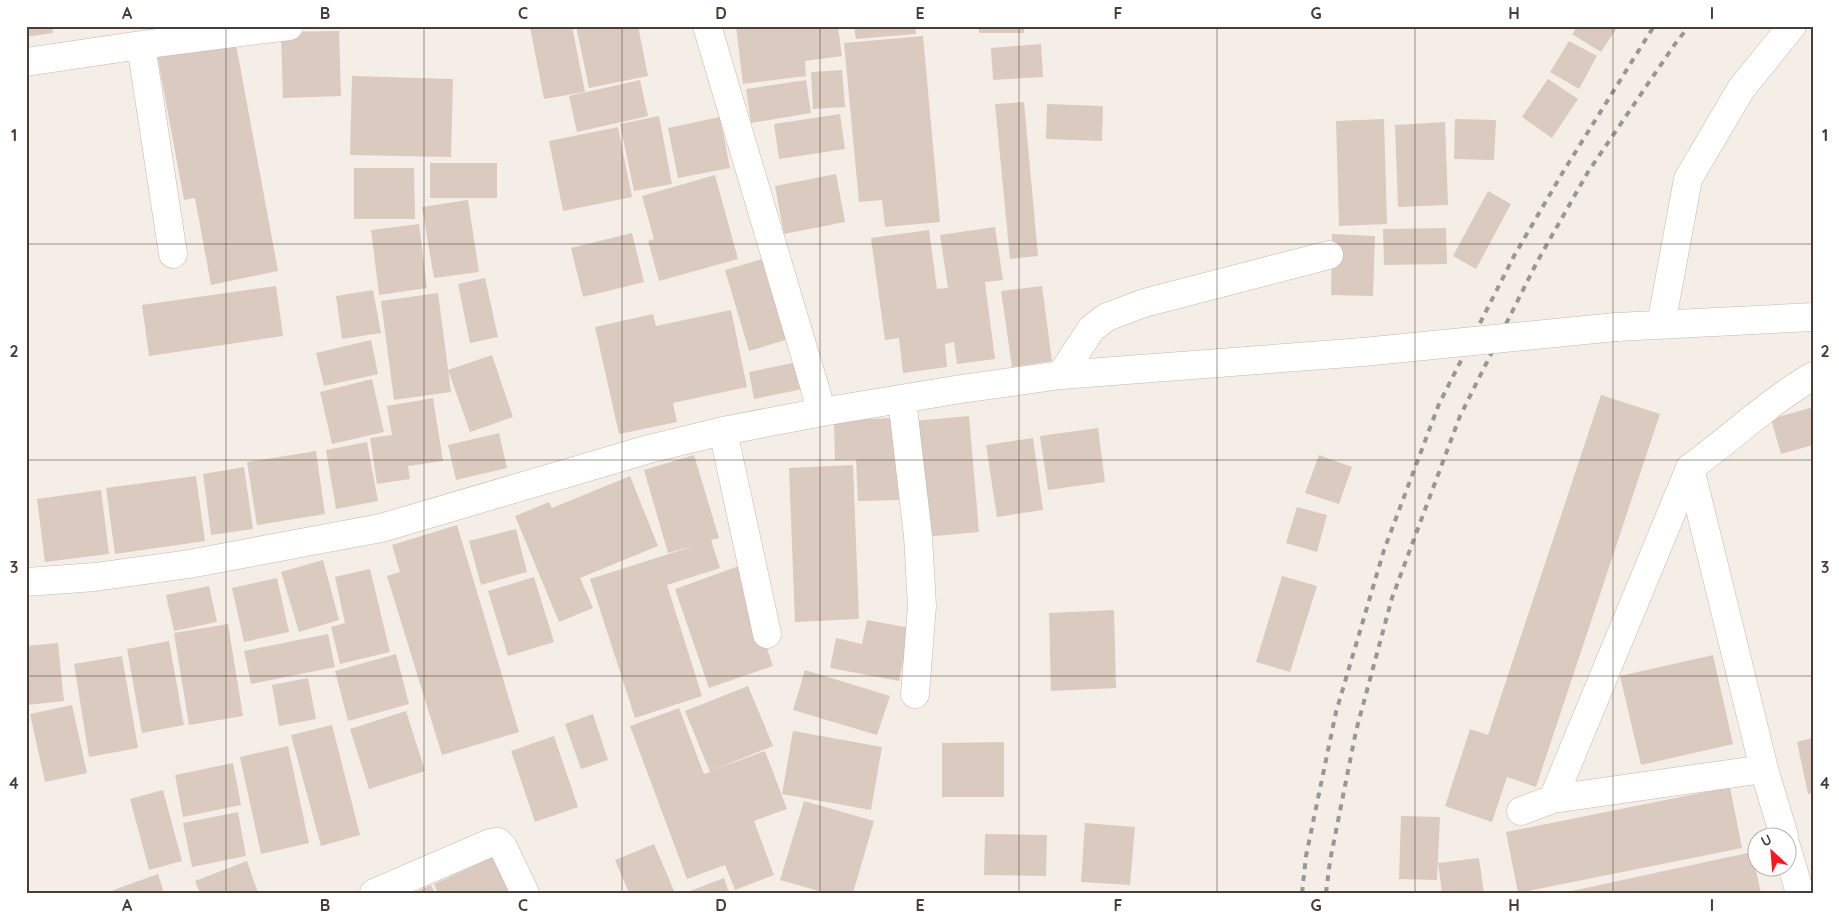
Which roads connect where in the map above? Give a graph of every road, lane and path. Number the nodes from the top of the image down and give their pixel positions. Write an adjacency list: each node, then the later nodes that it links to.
1 (289, 26): 4 (street)
2 (707, 26): 13 (street)
3 (1792, 26): 9 (street)
4 (141, 45): 5 (street); 6 (street)
5 (26, 62)
6 (173, 254)
7 (1329, 255): 10 (street)
8 (1813, 318): 9 (street)
9 (1661, 324): 10 (street, bridge)
10 (1061, 375): 12 (street)
11 (1813, 376): 15 (street)
12 (902, 399): 13 (street); 18 (street)
13 (822, 412): 14 (street)
14 (723, 432): 16 (street); 17 (street)
15 (1690, 468): 19 (street); 20 (street)
16 (26, 582)
17 (768, 634)
18 (915, 694)
19 (1764, 769): 20 (street); 22 (street)
20 (1553, 799): 21 (street)
21 (1520, 811)
22 (1781, 826)
23 (1795, 876): 26 (street)
24 (374, 893): 25 (street)
25 (525, 893)
26 (1800, 893)

